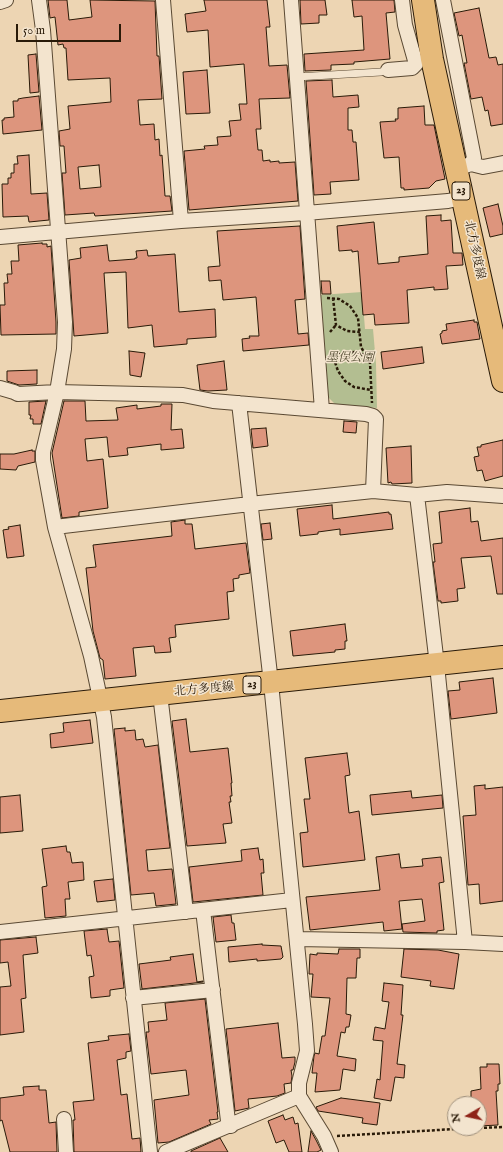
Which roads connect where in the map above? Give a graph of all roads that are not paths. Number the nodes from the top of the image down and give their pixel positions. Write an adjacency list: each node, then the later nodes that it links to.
1 (6, 0): 8 (street)
2 (39, 0): 16 (street)
3 (163, 0): 15 (street)
4 (290, 0): 10 (street)
5 (402, 0): 9 (street)
6 (423, 0): 12 (main road, 北方多度線 / 23)
7 (443, 0): 12 (street)
8 (0, 2)
9 (388, 70): 10 (lane)
10 (296, 77): 14 (street)
11 (503, 164): 12 (street)
12 (464, 166): 13 (main road, 北方多度線 / 23)
13 (462, 198): 14 (street); 18 (main road, 北方多度線 / 23)
14 (306, 213): 15 (street); 22 (street)
15 (181, 221): 16 (street)
16 (59, 232): 17 (street); 20 (street)
17 (0, 237)
18 (503, 381)
19 (0, 388): 20 (street)
20 (57, 392): 21 (street); 27 (street)
21 (239, 403): 22 (street); 26 (street)
22 (322, 410): 23 (street)
23 (373, 491): 24 (street); 26 (street)
24 (417, 495): 25 (street); 29 (street)
25 (503, 496)
26 (250, 504): 27 (street); 30 (street)
27 (55, 527): 32 (street)
28 (503, 657): 29 (main road, 北方多度線 / 23)
29 (436, 665): 30 (main road, 北方多度線 / 23); 40 (street)
30 (271, 683): 31 (main road, 北方多度線 / 23); 34 (street)
31 (160, 694): 32 (main road, 北方多度線 / 23); 36 (street)
32 (100, 700): 33 (main road, 北方多度線 / 23); 37 (street)
33 (0, 711)
34 (292, 900): 35 (street); 39 (street)
35 (203, 910): 36 (street); 42 (street)
36 (186, 912): 37 (street)
37 (125, 918): 38 (street); 43 (street)
38 (0, 932)
39 (297, 939): 40 (street); 44 (street)
40 (465, 942): 41 (street)
41 (503, 944)
42 (213, 990): 43 (street); 46 (street)
43 (133, 998): 48 (street)
44 (299, 1096): 46 (street); 50 (street)
45 (64, 1119): 47 (street)
46 (231, 1126): 49 (street)
47 (66, 1152)
48 (150, 1152)
49 (166, 1152)
50 (330, 1152)

